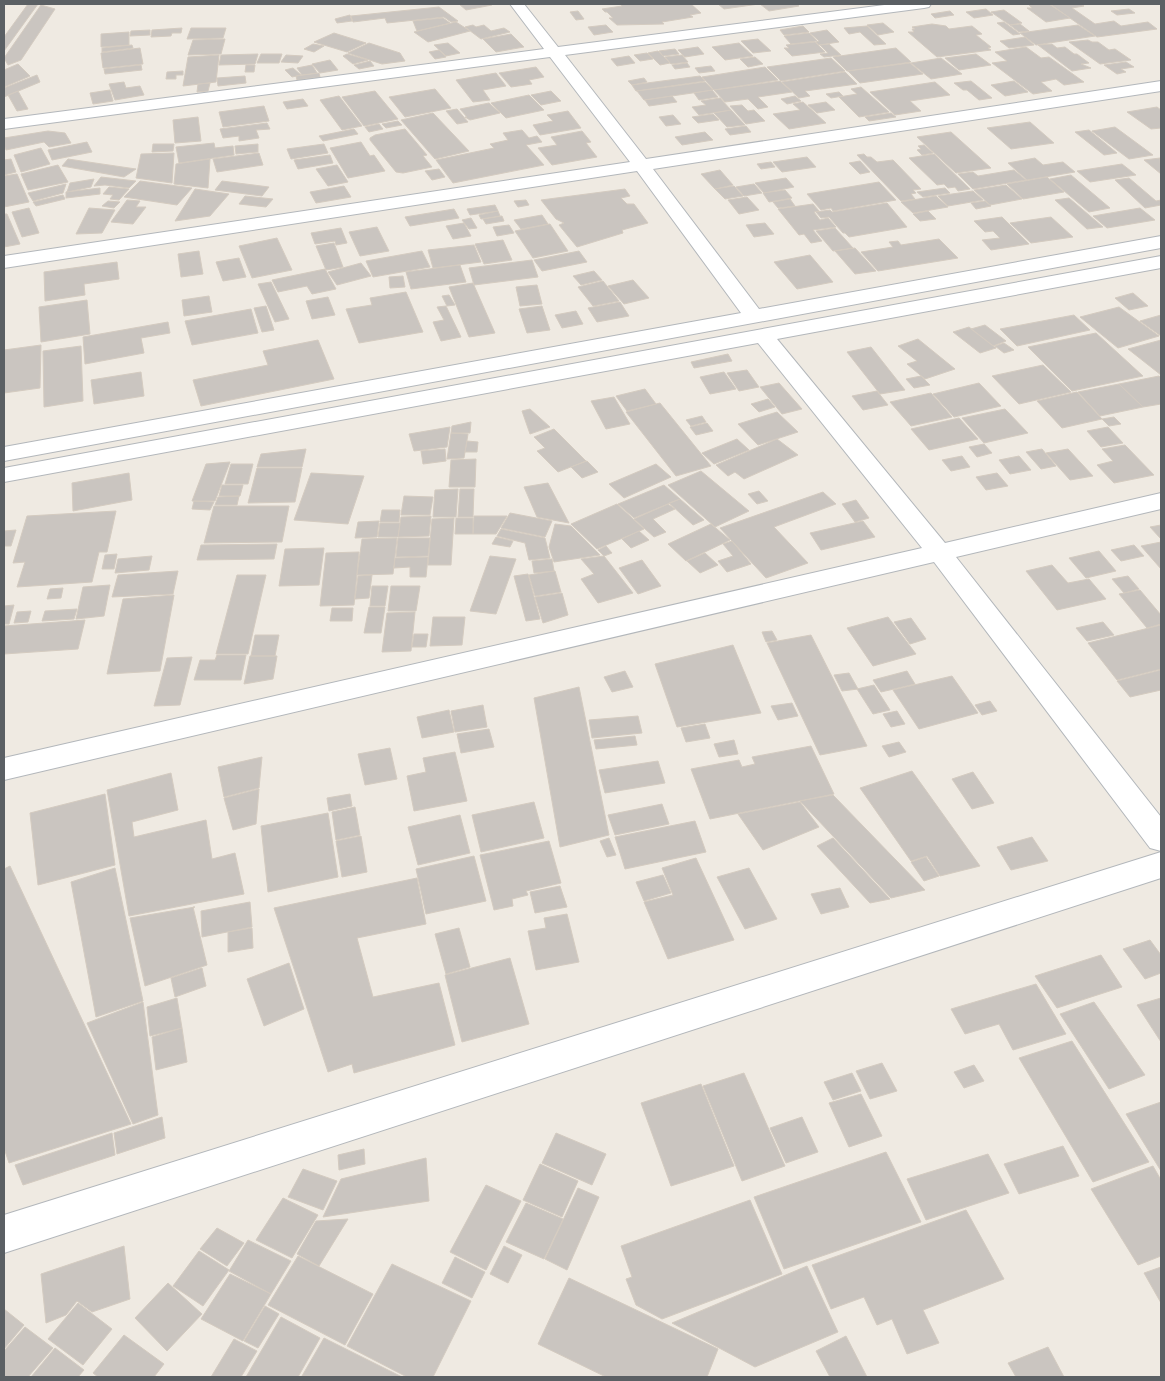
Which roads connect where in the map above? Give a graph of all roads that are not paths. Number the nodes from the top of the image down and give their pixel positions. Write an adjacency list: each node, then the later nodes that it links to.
1 (517, 4): 4 (street)
2 (924, 4): 3 (street)
3 (849, 8): 4 (street)
4 (554, 52): 6 (street); 7 (street)
5 (1161, 86): 7 (street)
6 (4, 124)
7 (642, 166): 9 (street); 11 (street)
8 (1161, 242): 11 (street)
9 (4, 262)
10 (1161, 262): 11 (street)
11 (758, 325): 12 (street); 13 (street); 15 (street)
12 (4, 454)
13 (4, 475)
14 (1161, 501): 15 (street)
15 (940, 553): 16 (street); 17 (street)
16 (4, 769)
17 (1161, 839)
18 (1161, 865): 19 (street)
19 (4, 1234)

